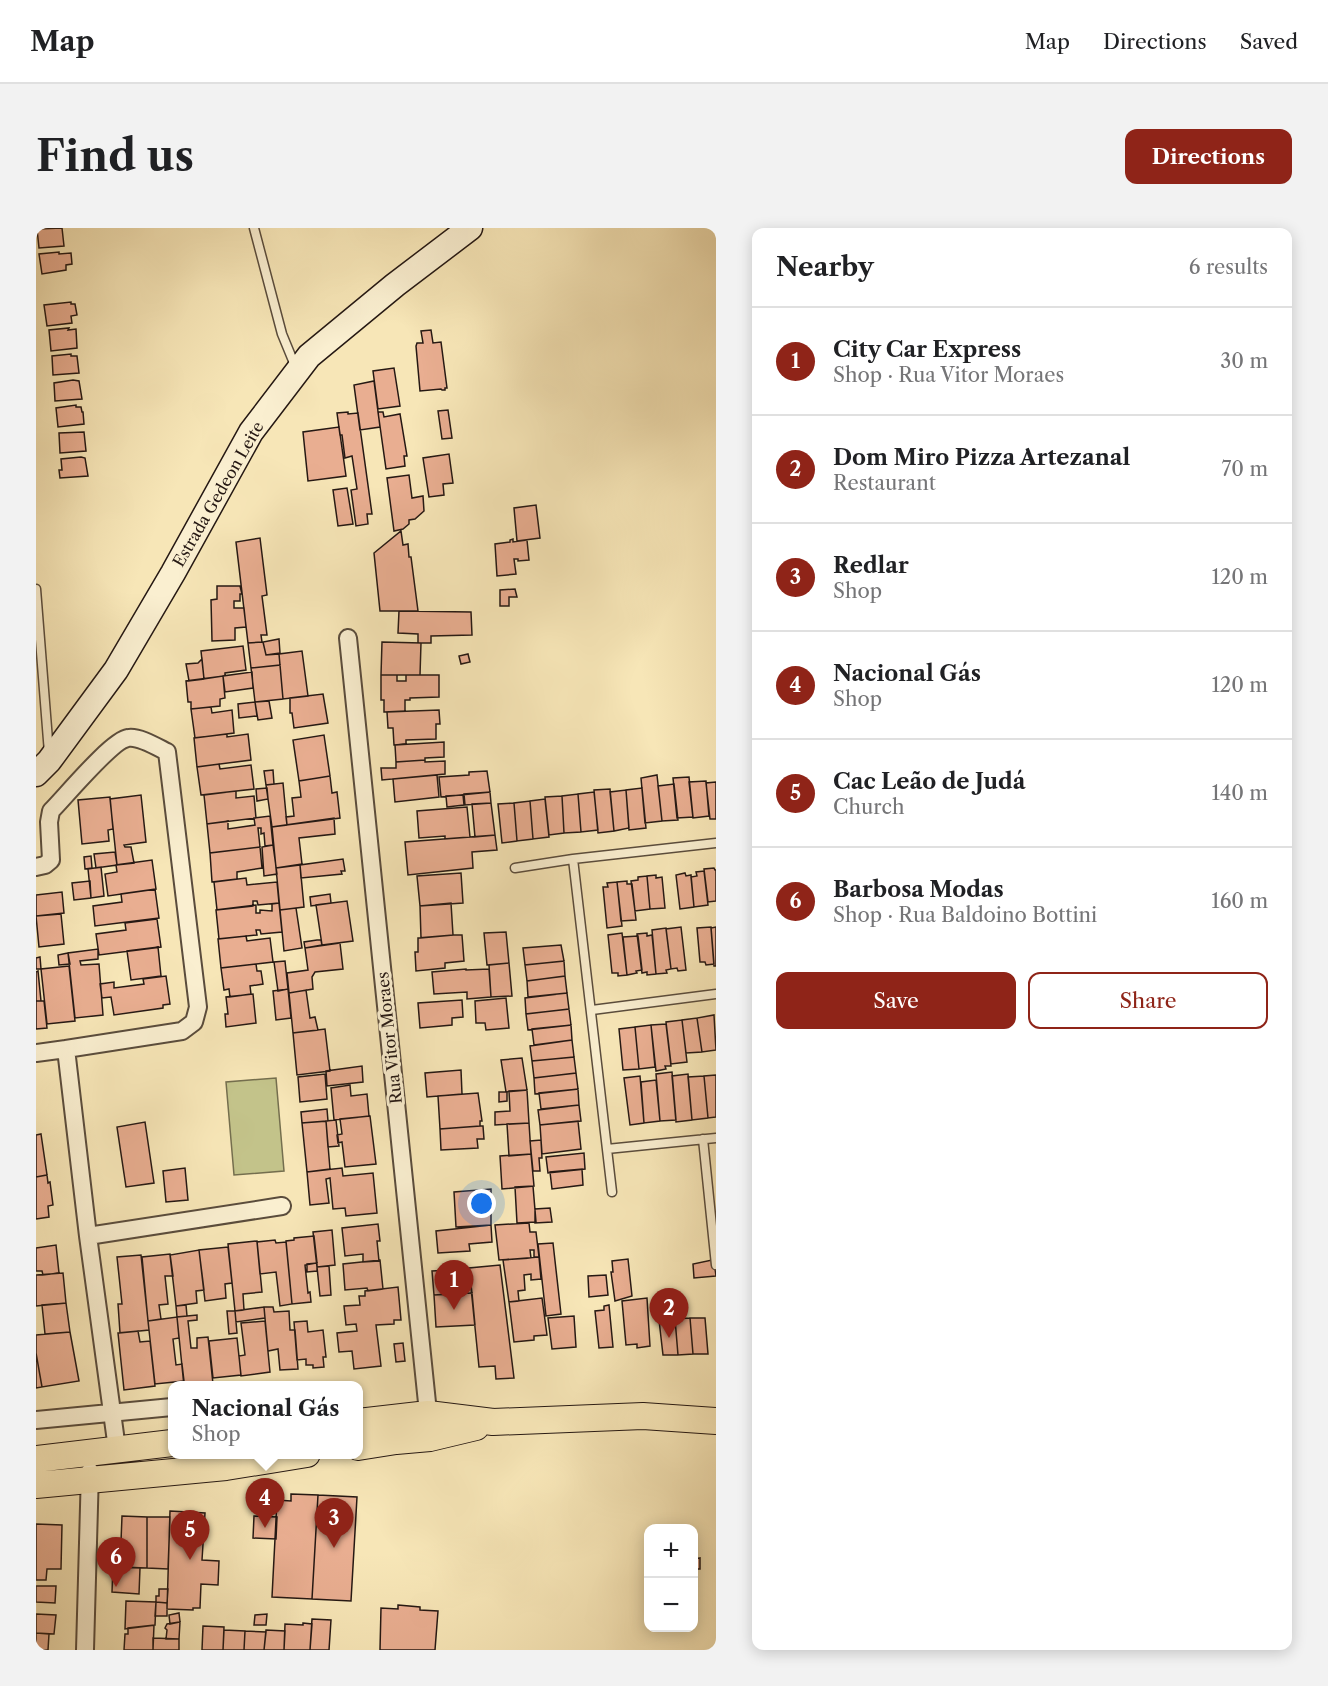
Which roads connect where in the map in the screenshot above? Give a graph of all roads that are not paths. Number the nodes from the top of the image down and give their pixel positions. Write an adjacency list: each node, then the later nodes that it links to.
1 (254, 228): 3 (lane)
2 (470, 228): 3 (main road, Estrada Gedeon Leite)
3 (297, 371): 6 (main road, Estrada Gedeon Leite)
4 (36, 588): 6 (lane)
5 (348, 638): 29 (street, Rua Vitor Moraes)
6 (43, 768)
7 (716, 843): 8 (lane)
8 (573, 859): 10 (lane); 12 (lane)
9 (36, 867): 13 (street)
10 (515, 868)
11 (716, 994): 12 (lane)
12 (592, 1010): 17 (lane)
13 (66, 1049): 14 (street); 20 (street)
14 (36, 1053)
15 (716, 1138): 16 (lane)
16 (703, 1139): 17 (lane); 21 (lane)
17 (607, 1149): 18 (lane)
18 (612, 1192)
19 (282, 1206): 20 (street)
20 (88, 1236): 24 (street)
21 (716, 1265)
22 (716, 1402): 25 (main road)
23 (168, 1407): 24 (street)
24 (113, 1412): 26 (street); 32 (street)
25 (643, 1416): 27 (main road); 29 (main road)
26 (36, 1419)
27 (716, 1421)
28 (363, 1422): 29 (main road)
29 (429, 1426): 31 (main road)
30 (168, 1443): 32 (main road)
31 (363, 1446)
32 (117, 1449): 33 (main road)
33 (92, 1452): 34 (main road); 36 (street)
34 (36, 1459)
35 (280, 1459): 36 (main road)
36 (90, 1480): 37 (main road); 38 (street)
37 (36, 1485)
38 (86, 1650)

